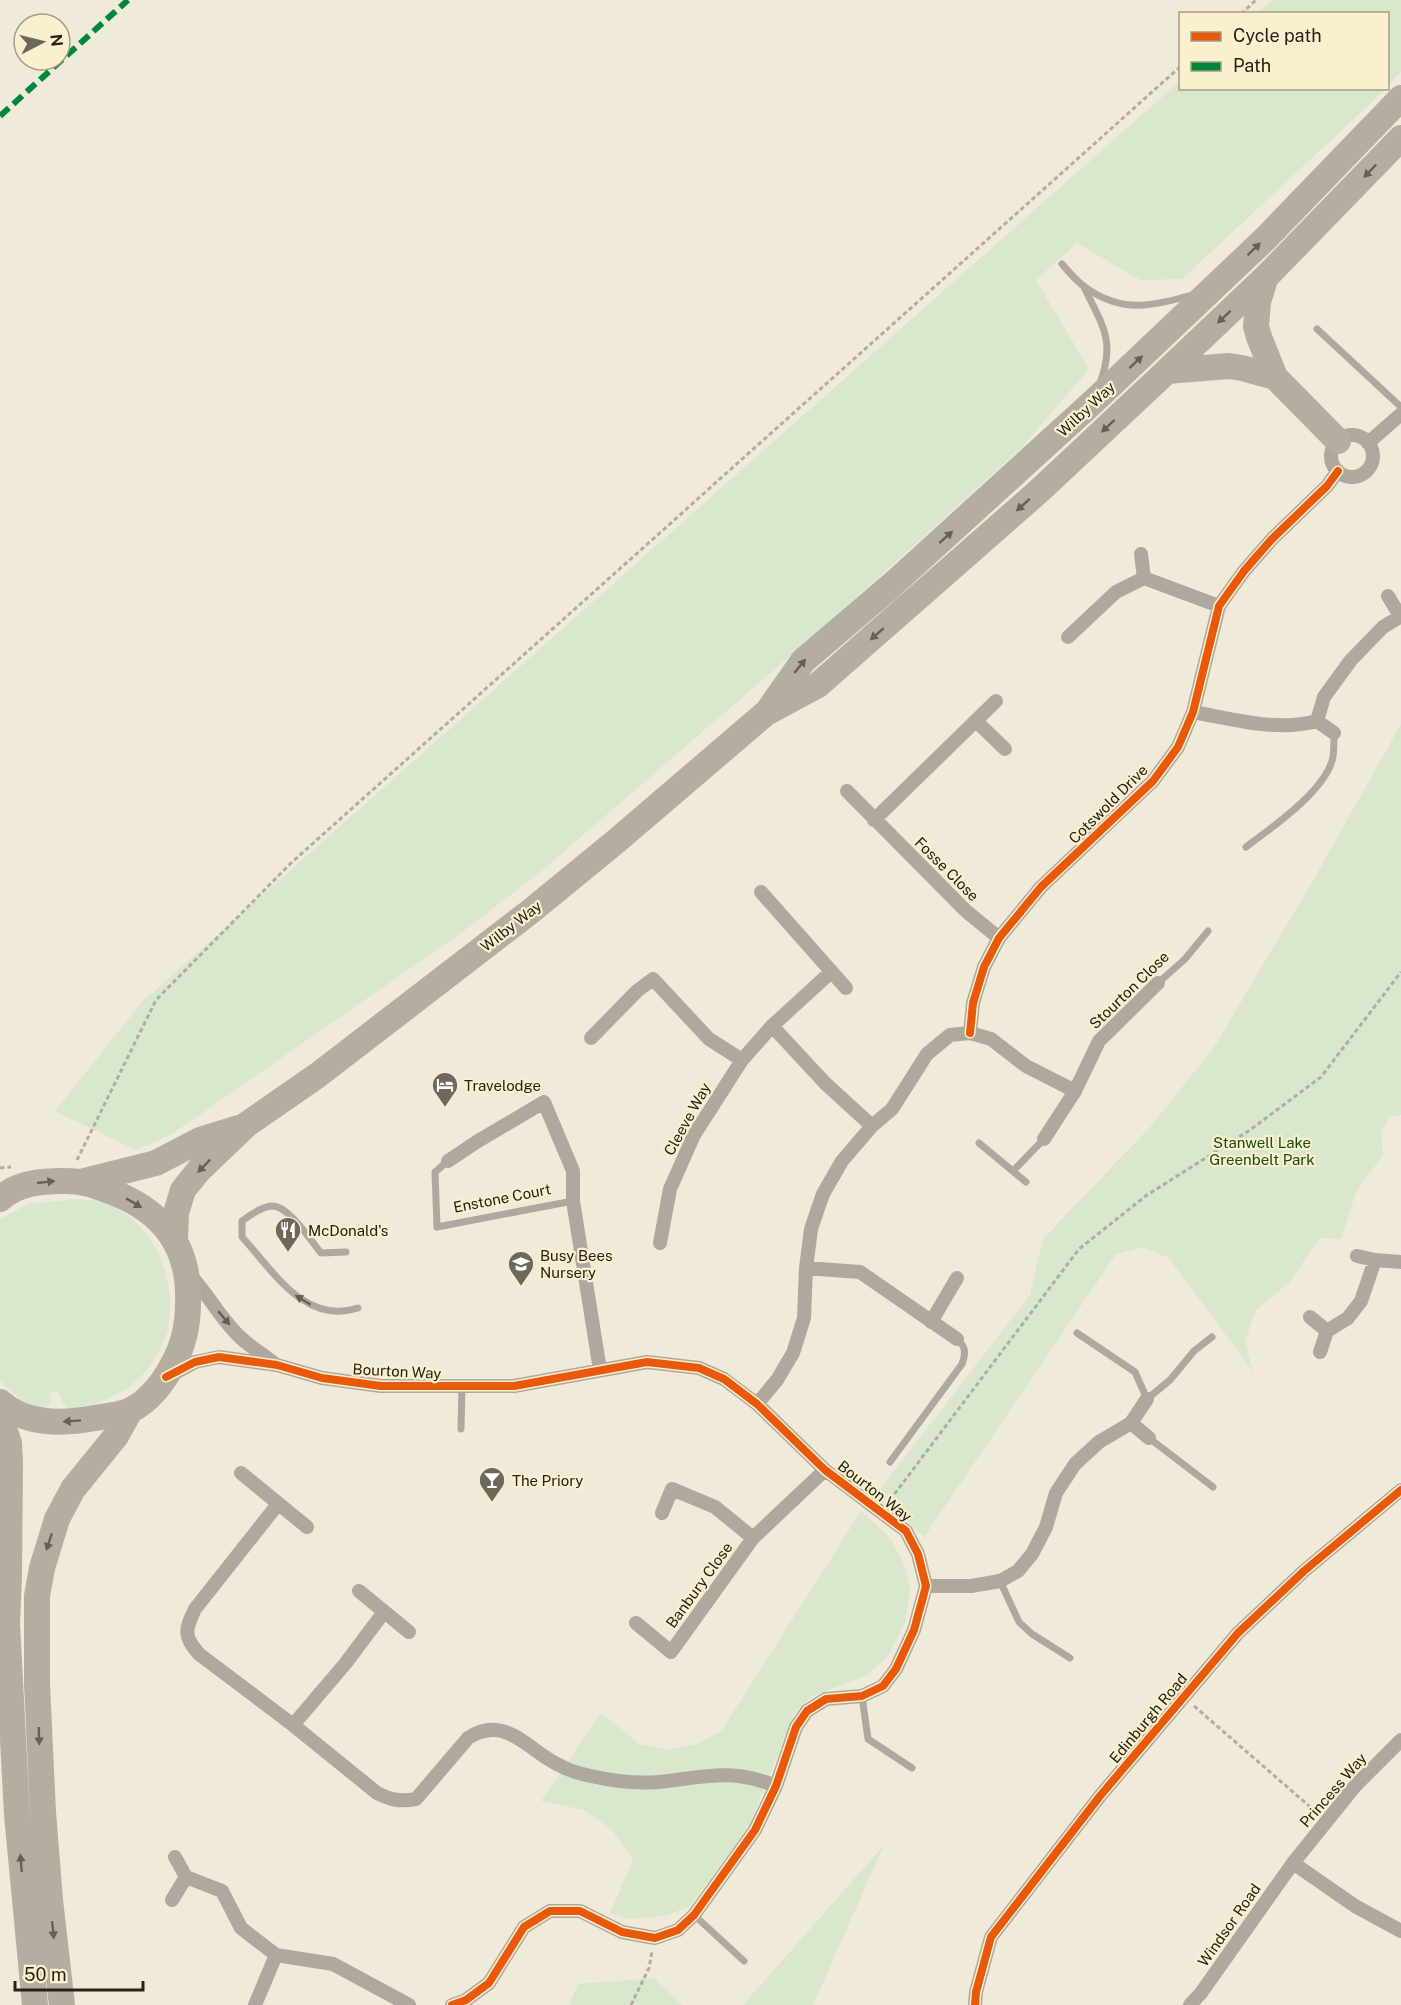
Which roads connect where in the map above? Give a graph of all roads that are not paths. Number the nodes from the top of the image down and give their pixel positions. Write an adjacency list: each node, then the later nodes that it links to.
1 (1401, 98): 6 (highway, Wilby Way, one-way to 1)
2 (1401, 138): 4 (highway, Wilby Way, one-way to 4)
3 (1062, 264): 5 (lane)
4 (1266, 277): 8 (highway, Wilby Way, one-way to 8); 9 (highway)
5 (1084, 287): 6 (lane); 10 (lane)
6 (1212, 289): 10 (highway, Wilby Way, one-way to 6)
7 (1317, 328): 11 (lane)
8 (1167, 371): 9 (highway); 24 (highway, Wilby Way, one-way to 24)
9 (1275, 377): 13 (highway)
10 (1093, 402): 24 (highway, Wilby Way, one-way to 10)
11 (1401, 407)
12 (1401, 414): 14 (street)
13 (1338, 441): 14 (street); 15 (street)
14 (1368, 443): 15 (street)
15 (1338, 471): 19 (street, Cotswold Drive)
16 (1140, 554): 17 (street)
17 (1144, 578): 19 (street); 21 (street)
18 (1388, 596): 20 (street)
19 (1219, 606): 23 (street, Cotswold Drive)
20 (1401, 616): 26 (street)
21 (1068, 637)
22 (996, 701): 25 (street)
23 (1193, 712): 26 (street); 34 (street, Cotswold Drive)
24 (766, 713): 43 (highway, Wilby Way)
25 (976, 721): 28 (street); 30 (street)
26 (1317, 721): 27 (street)
27 (1334, 733): 31 (lane)
28 (1005, 749)
29 (847, 791): 30 (street, Fosse Close)
30 (874, 820): 34 (street, Fosse Close)
31 (1246, 847)
32 (761, 892): 35 (street)
33 (1208, 931): 36 (lane, Stourton Close)
34 (999, 938): 39 (street, Cotswold Drive)
35 (831, 972): 37 (street); 38 (street, Cleeve Way)
36 (1158, 983): 42 (street, Stourton Close)
37 (846, 988)
38 (772, 1026): 41 (street, Cleeve Way); 44 (street)
39 (970, 1034): 42 (street); 44 (street)
40 (591, 1038): 41 (street)
41 (741, 1060): 54 (street, Cleeve Way)
42 (1075, 1091): 45 (street, Stourton Close)
43 (246, 1125): 49 (highway, Wilby Way); 53 (highway, Wilby Way, one-way to 53)
44 (872, 1126): 59 (street)
45 (1044, 1140): 48 (lane)
46 (979, 1143): 48 (lane)
47 (448, 1161): 52 (lane, Enstone Court); 52 (street, Enstone Court)
48 (1013, 1171): 50 (lane)
49 (84, 1181): 51 (highway, one-way to 49); 53 (highway, one-way to 53)
50 (1026, 1182)
51 (3, 1193)
52 (573, 1201): 71 (street, Enstone Court)
53 (175, 1238): 60 (highway)
54 (660, 1243)
55 (346, 1252): 62 (lane, one-way to 55)
56 (1357, 1256): 57 (street)
57 (1375, 1260): 58 (street); 65 (street)
58 (1401, 1262)
59 (806, 1268): 64 (street); 76 (street)
60 (188, 1273): 70 (street, Bourton Way, one-way to 70); 72 (highway)
61 (957, 1278): 64 (street)
62 (358, 1308)
63 (1311, 1317): 65 (street)
64 (931, 1322): 68 (street)
65 (1327, 1331): 69 (street)
66 (1077, 1333): 74 (lane)
67 (1212, 1337): 74 (lane)
68 (957, 1339): 82 (lane)
69 (1320, 1352)
70 (277, 1365): 72 (street, Bourton Way); 73 (street, Bourton Way)
71 (600, 1370): 73 (street, Bourton Way); 76 (street, Bourton Way)
72 (166, 1377): 77 (highway)
73 (462, 1387): 80 (lane)
74 (1147, 1400): 79 (street)
75 (0, 1402): 77 (highway, one-way to 75)
76 (757, 1404): 83 (street, Bourton Way)
77 (130, 1411): 114 (highway, one-way to 114)
78 (0, 1416): 97 (highway)
79 (1131, 1423): 81 (street); 91 (street)
80 (461, 1430)
81 (1149, 1438): 85 (lane)
82 (890, 1462)
83 (825, 1470): 90 (street, Banbury Close); 92 (street, Bourton Way)
84 (241, 1473): 87 (street)
85 (1213, 1487)
86 (1401, 1490): 118 (street, Edinburgh Road)
87 (278, 1504): 89 (street); 101 (street)
88 (662, 1513): 90 (street, Banbury Close)
89 (307, 1527)
90 (753, 1538): 96 (street, Banbury Close)
91 (1000, 1581): 92 (street); 99 (lane)
92 (926, 1586): 100 (street, Bourton Way)
93 (359, 1592): 95 (street)
94 (0, 1596): 97 (highway)
95 (384, 1612): 98 (street); 101 (street)
96 (636, 1623)
97 (7, 1624): 113 (highway, one-way to 97)
98 (410, 1632)
99 (1070, 1658)
100 (862, 1696): 103 (lane); 104 (street, Bourton Way)
101 (293, 1725): 104 (street)
102 (1401, 1740): 106 (street, Princess Way)
103 (912, 1768)
104 (776, 1786): 109 (street, Bourton Way)
105 (175, 1857): 107 (street)
106 (1293, 1863): 110 (street); 119 (street, Windsor Road)
107 (186, 1877): 108 (street); 111 (street)
108 (172, 1900)
109 (694, 1915): 112 (lane); 117 (street, Bourton Way)
110 (1401, 1931)
111 (276, 1955): 115 (street); 116 (street)
112 (744, 1961)
113 (35, 2005)
114 (62, 2005)
115 (255, 2005)
116 (409, 2005)
117 (452, 2005)
118 (975, 2005)
119 (1190, 2005)

